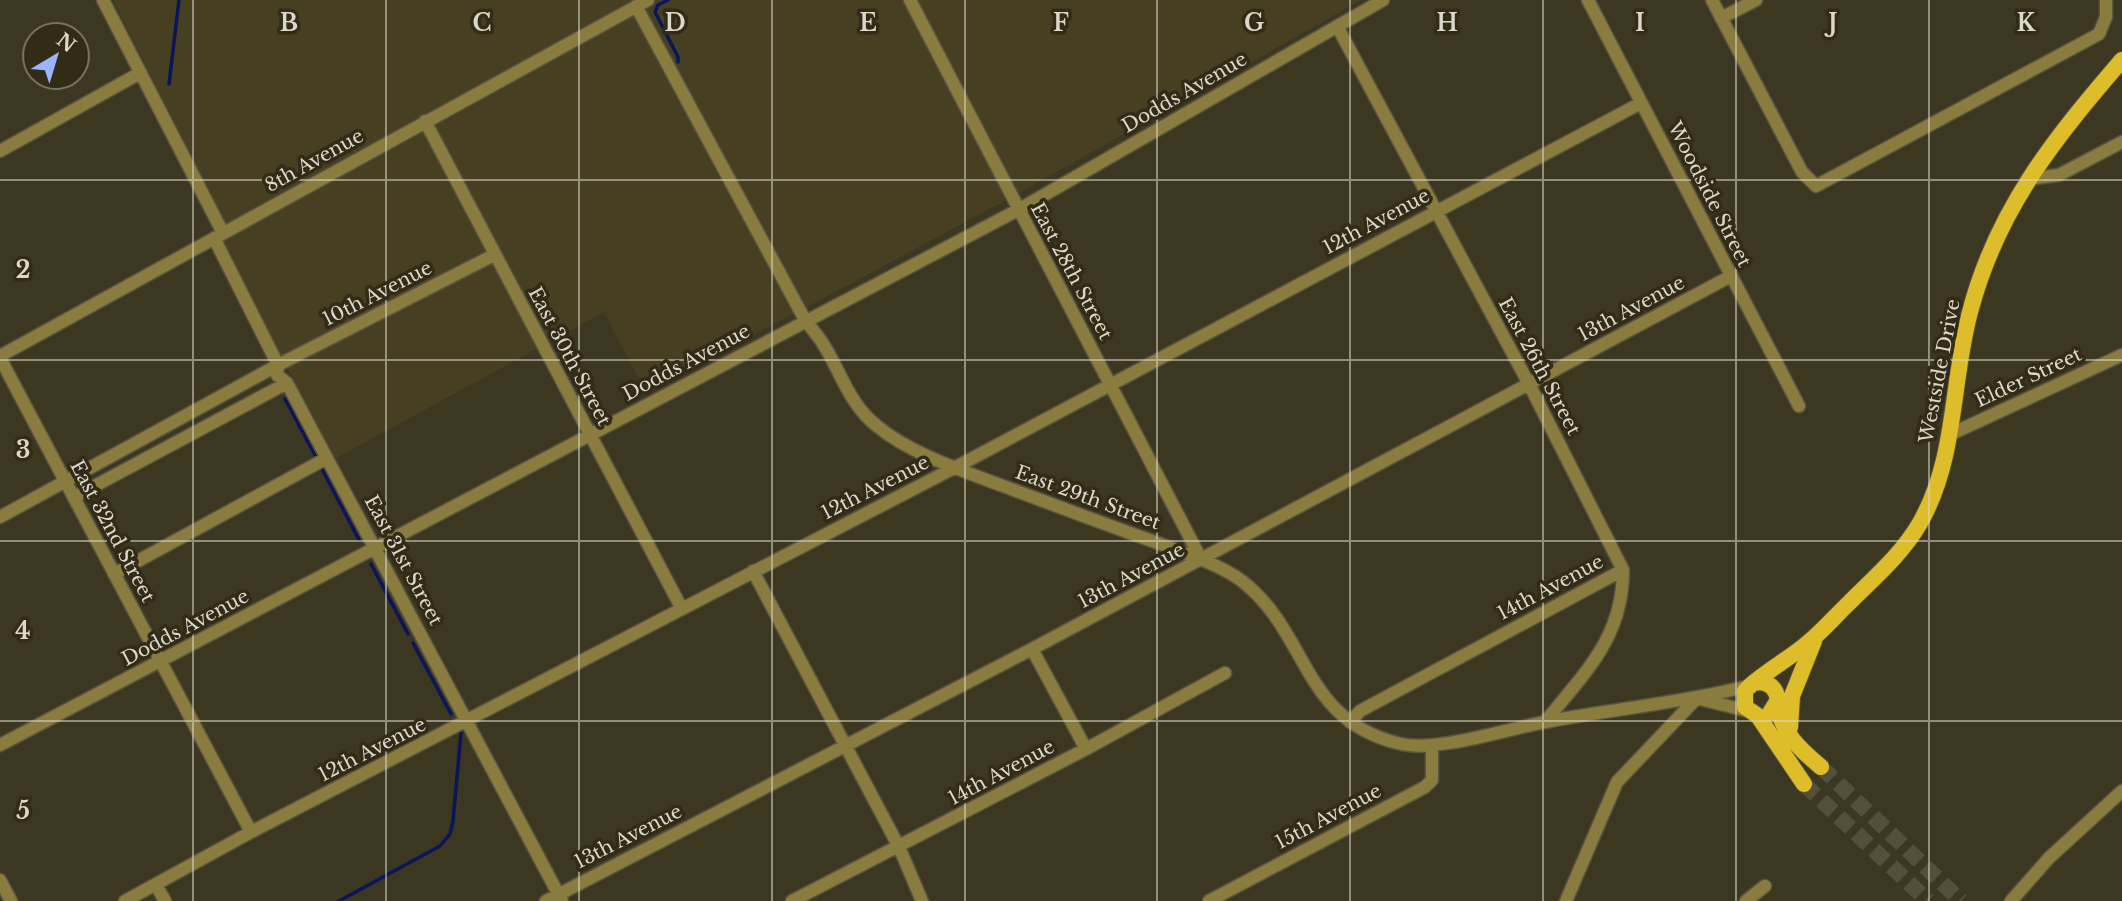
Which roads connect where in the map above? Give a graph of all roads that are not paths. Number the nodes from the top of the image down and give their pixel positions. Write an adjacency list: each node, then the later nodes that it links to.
1 (103, 0): 12 (street, East 31st Street)
2 (910, 0): 18 (street, East 28th Street)
3 (1383, 0): 10 (street, Dodds Avenue)
4 (1588, 0): 13 (street, Woodside Street)
5 (1712, 0): 9 (street)
6 (1756, 0): 9 (street)
7 (2106, 0): 9 (street)
8 (642, 3): 14 (street, 8th Avenue); 23 (street, East 29th Street)
9 (1721, 18)
10 (1337, 26): 18 (street, Dodds Avenue); 19 (street, East 26th Street)
11 (2122, 60): 17 (main road, Westside Drive)
12 (140, 74): 16 (street); 20 (street, East 31st Street)
13 (1642, 103): 19 (street, 12th Avenue); 22 (street, Woodside Street)
14 (425, 121): 20 (street, 8th Avenue); 21 (street, East 30th Street)
15 (2122, 142): 17 (street)
16 (0, 151)
17 (2027, 179): 31 (main road, Westside Drive)
18 (1018, 210): 23 (street, Dodds Avenue); 28 (street, East 28th Street)
19 (1436, 212): 28 (street, 12th Avenue); 29 (street, East 26th Street)
20 (218, 235): 25 (street, 8th Avenue); 26 (street, East 31st Street)
21 (494, 255): 26 (street, 10th Avenue); 32 (street, East 30th Street)
22 (1731, 276): 29 (street, 13th Avenue); 30 (street, Woodside Street)
23 (805, 320): 32 (street, Dodds Avenue); 34 (street, East 29th Street)
24 (2122, 355): 31 (street, Elder Street)
25 (0, 357): 35 (street, East 32nd Street)
26 (278, 365): 27 (street, East 31st Street); 35 (street, 10th Avenue)
27 (287, 383): 33 (street, East 31st Street); 36 (street)
28 (1110, 384): 34 (street, 12th Avenue); 39 (street, East 28th Street)
29 (1529, 384): 39 (street, 13th Avenue); 40 (street, East 26th Street)
30 (1799, 407)
31 (1951, 434): 44 (main road, Westside Drive)
32 (590, 435): 38 (street, Dodds Avenue); 43 (street, East 30th Street)
33 (327, 458): 38 (street, East 31st Street); 42 (street)
34 (954, 468): 39 (street, East 29th Street); 41 (street, 12th Avenue)
35 (66, 482): 36 (street, East 32nd Street); 37 (street)
36 (74, 497): 42 (street, East 32nd Street)
37 (0, 517)
38 (376, 547): 46 (street, Dodds Avenue); 52 (street, East 31st Street)
39 (1201, 559): 45 (street, 13th Avenue); 53 (street, East 29th Street)
40 (1623, 570): 53 (street, 14th Avenue); 54 (street)
41 (752, 571): 43 (street, 12th Avenue); 58 (street)
42 (114, 574): 46 (street, East 32nd Street)
43 (682, 609): 52 (street, 12th Avenue)
44 (1812, 639): 48 (main road, Westside Drive); 50 (main road, Westside Drive); 55 (main road)
45 (1032, 649): 58 (street, 13th Avenue); 59 (street)
46 (159, 662): 56 (street, Dodds Avenue); 63 (street, East 32nd Street)
47 (1225, 673): 59 (street, 14th Avenue)
48 (1751, 685): 49 (street, East 29th Street); 50 (main road); 51 (main road)
49 (1696, 698): 51 (street, East 29th Street); 54 (street, East 29th Street); 76 (street)
50 (1777, 700): 51 (main road); 55 (main road)
51 (1753, 713): 61 (main road)
52 (467, 722): 63 (street, 12th Avenue); 68 (street, East 31st Street)
53 (1350, 722): 57 (street, East 29th Street)
54 (1545, 722): 57 (street, East 29th Street)
55 (1787, 734): 60 (main road)
56 (0, 745)
57 (1432, 745): 75 (street, 15th Avenue)
58 (845, 746): 64 (street); 68 (street, 13th Avenue)
59 (1086, 749): 64 (street, 14th Avenue)
60 (1821, 767)
61 (1804, 783)
62 (2122, 791): 78 (street)
63 (251, 832): 66 (street, 12th Avenue)
64 (899, 847): 73 (street, 14th Avenue); 74 (street)
65 (0, 880): 69 (street)
66 (156, 885): 70 (street, 12th Avenue); 71 (street)
67 (1765, 886): 77 (street)
68 (561, 898): 72 (street, 13th Avenue)
69 (11, 901)
70 (125, 901)
71 (165, 901)
72 (546, 901)
73 (792, 901)
74 (922, 901)
75 (1209, 901)
76 (1566, 901)
77 (1746, 901)
78 (2011, 901)

